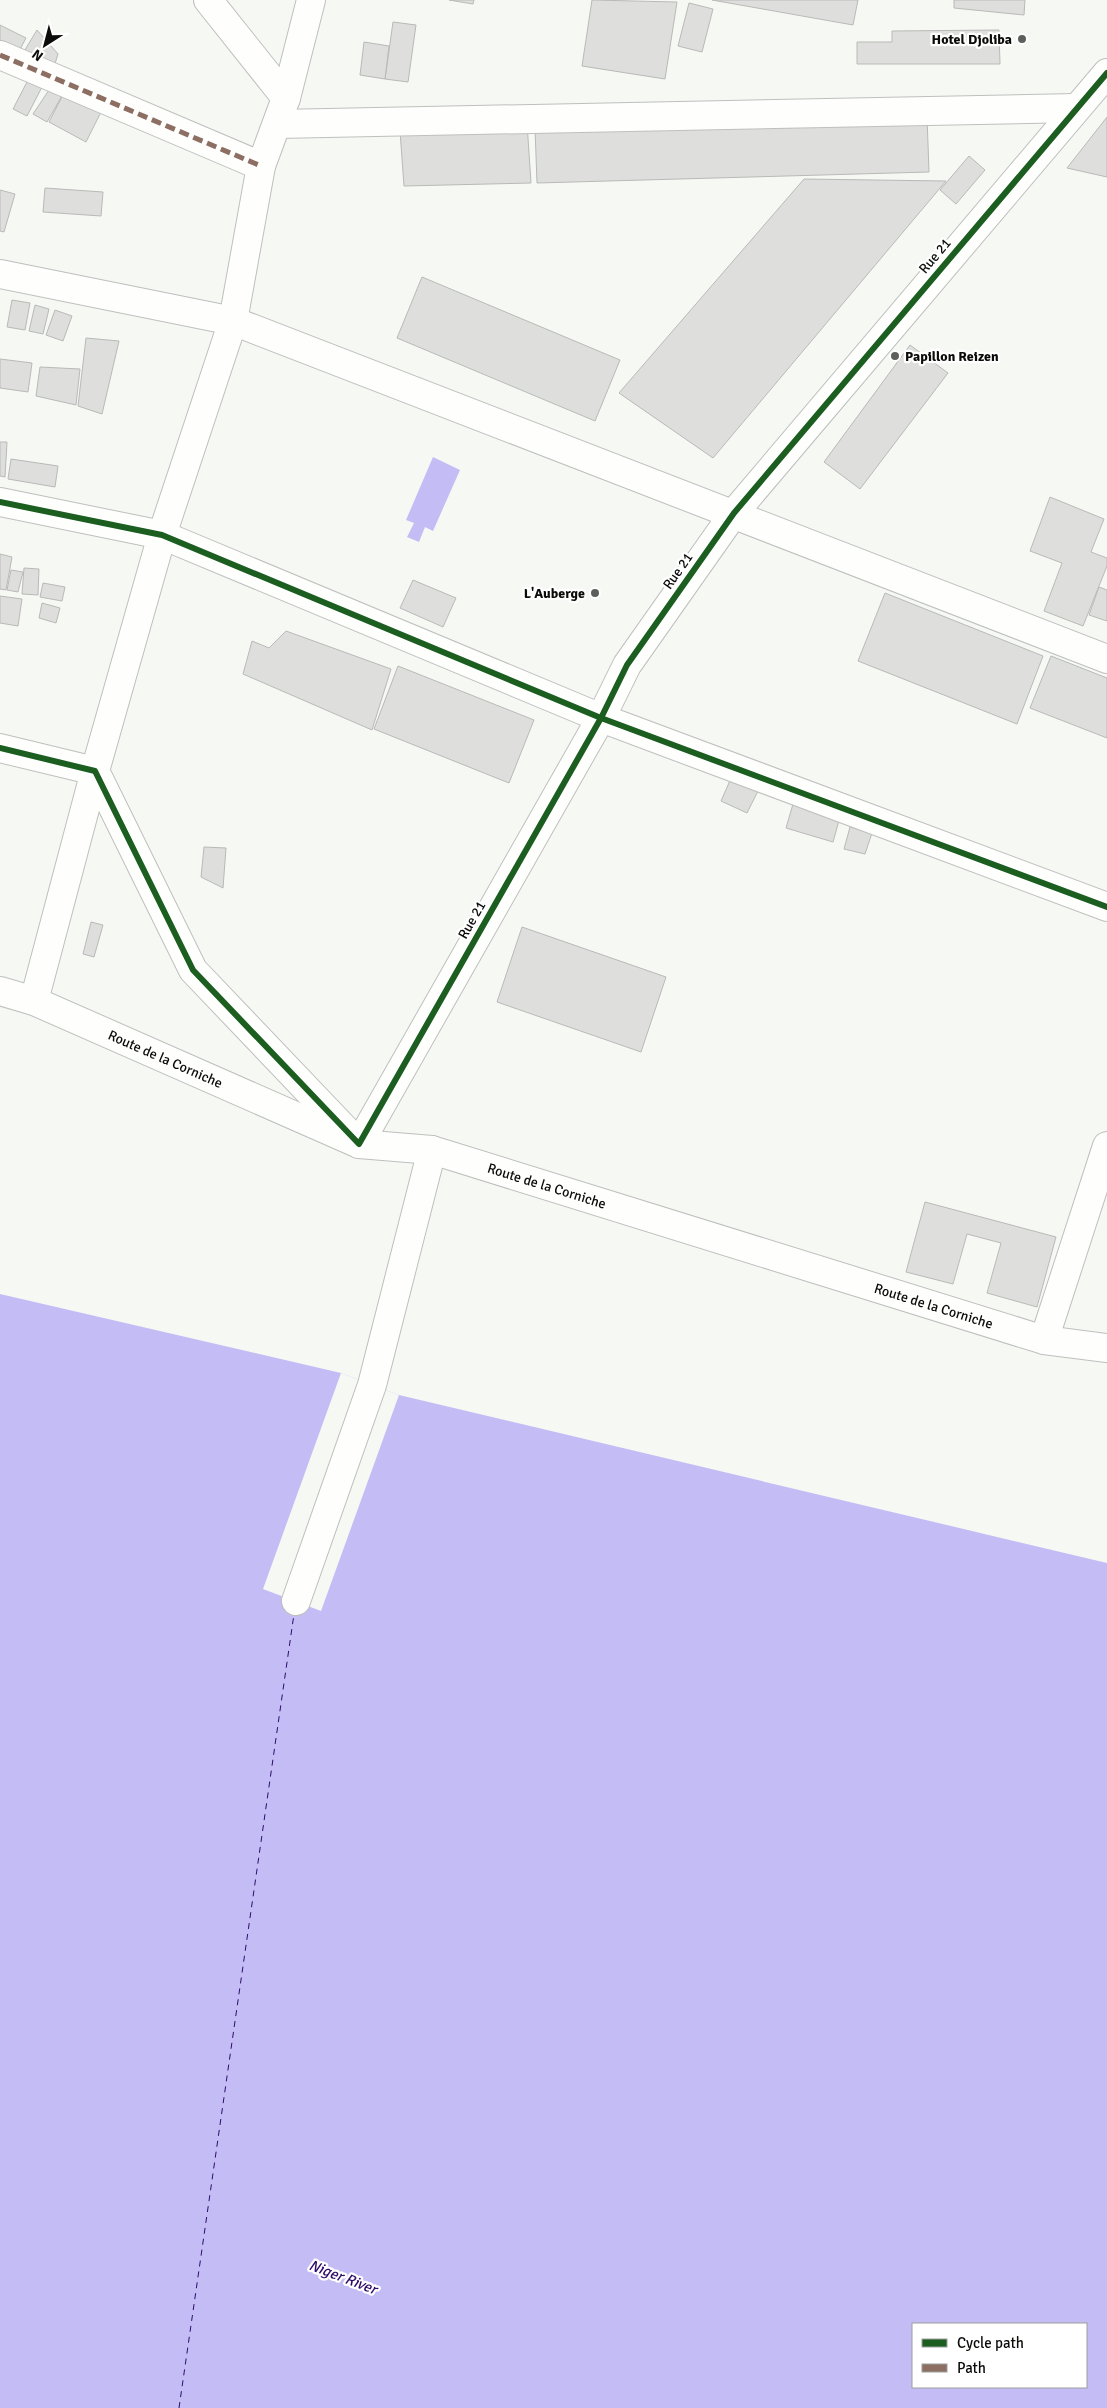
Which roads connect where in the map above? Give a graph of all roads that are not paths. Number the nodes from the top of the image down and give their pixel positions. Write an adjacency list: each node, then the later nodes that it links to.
1 (208, 0): 6 (street)
2 (310, 0): 6 (street)
3 (0, 55): 7 (street)
4 (1107, 73): 5 (street, Rue 21)
5 (1076, 108): 6 (street); 11 (street, Rue 21)
6 (282, 111): 7 (street)
7 (261, 166): 9 (street)
8 (0, 274): 9 (street)
9 (233, 321): 11 (street); 12 (street)
10 (0, 502): 12 (street)
11 (734, 513): 13 (street); 14 (street, Rue 21)
12 (162, 535): 14 (street); 16 (street)
13 (1107, 658)
14 (601, 718): 17 (street); 20 (street, Rue 21)
15 (0, 748): 16 (street)
16 (95, 771): 19 (street); 20 (street)
17 (1107, 907)
18 (0, 991): 19 (street, Route de la Corniche)
19 (34, 1001): 20 (street, Route de la Corniche)
20 (358, 1144): 22 (street, Route de la Corniche)
21 (1107, 1146): 23 (street)
22 (432, 1150): 23 (street, Route de la Corniche); 25 (street)
23 (1044, 1340): 24 (street, Route de la Corniche)
24 (1107, 1348)
25 (296, 1601)

